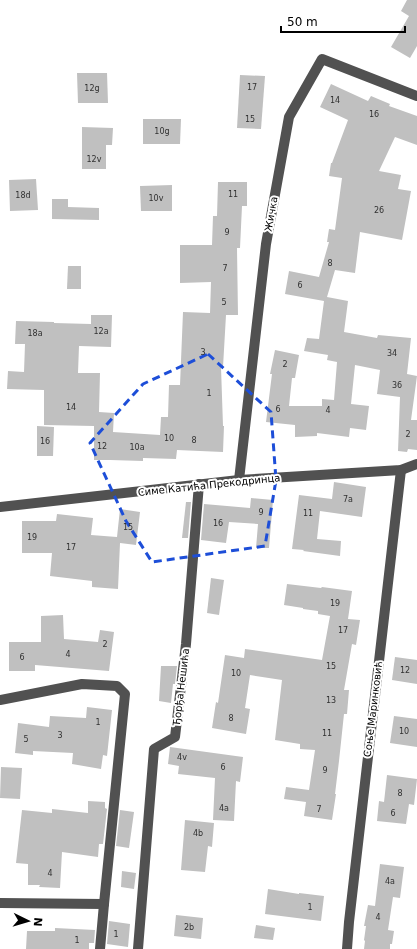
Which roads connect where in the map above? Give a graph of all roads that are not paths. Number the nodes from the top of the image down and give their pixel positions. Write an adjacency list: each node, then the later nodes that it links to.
1 (417, 96): 4 (street, Жичка)
2 (417, 464): 3 (street, Симе Катића Прекодринца)
3 (401, 470): 4 (street, Симе Катића Прекодринца); 12 (street, Соње Маринковић)
4 (238, 480): 5 (street, Симе Катића Прекодринца)
5 (199, 484): 6 (street, Симе Катића Прекодринца); 11 (street, Ђорђа Нешића)
6 (0, 507)
7 (0, 700): 9 (street)
8 (0, 903): 9 (street)
9 (104, 904): 10 (street)
10 (100, 949)
11 (138, 949)
12 (347, 949)

